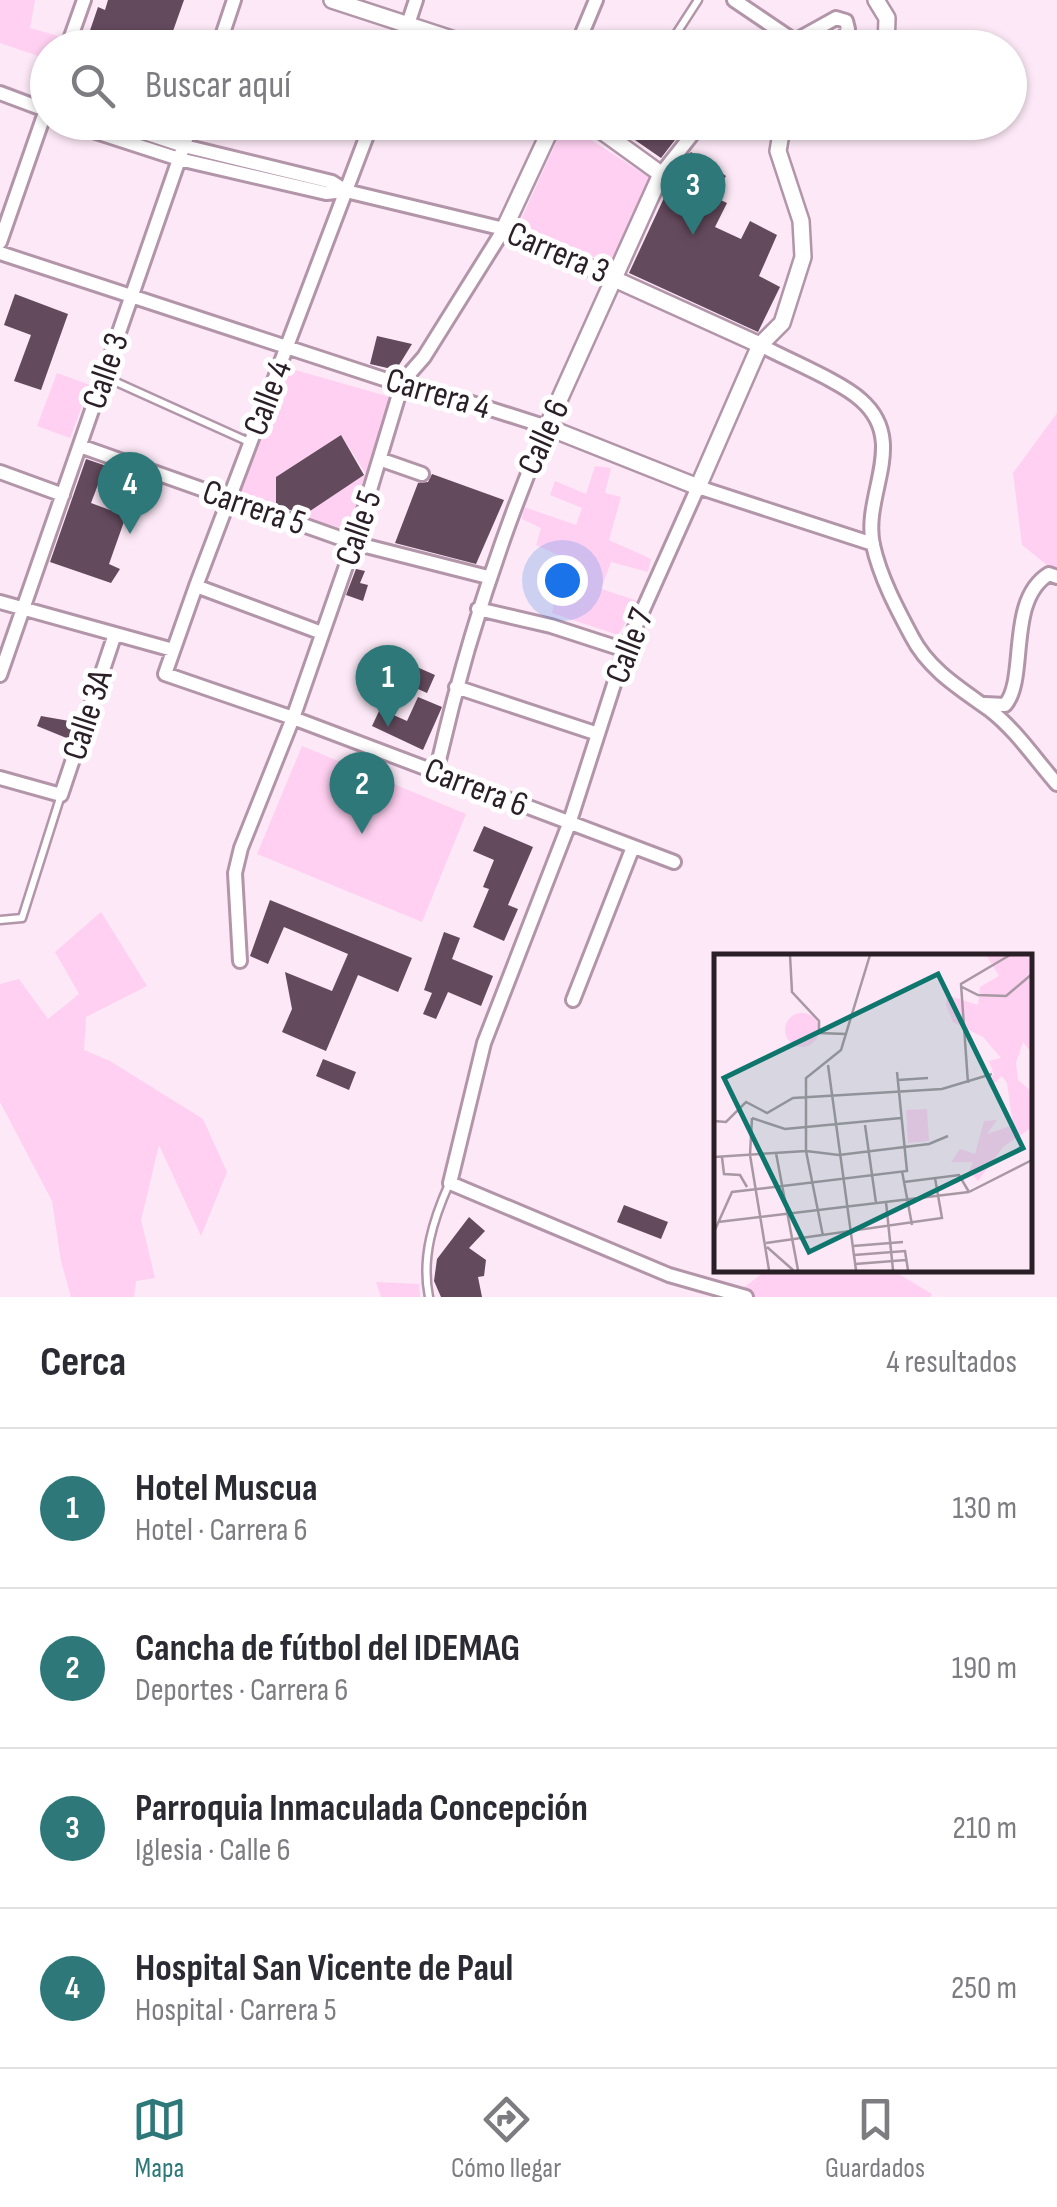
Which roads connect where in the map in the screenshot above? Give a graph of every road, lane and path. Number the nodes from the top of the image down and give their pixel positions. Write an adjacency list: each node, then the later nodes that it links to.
1 (84, 0): 10 (street)
2 (234, 0): 11 (street)
3 (332, 0): 9 (street)
4 (416, 0): 9 (street)
5 (596, 0): 14 (street)
6 (698, 0): 15 (lane)
7 (734, 0): 16 (street)
8 (876, 0): 19 (street)
9 (408, 25): 12 (street); 13 (street)
10 (73, 30)
11 (224, 30)
12 (406, 30)
13 (423, 30)
14 (584, 30)
15 (679, 30)
16 (770, 30)
17 (813, 30): 18 (street)
18 (848, 30)
19 (887, 30)
20 (0, 92): 21 (street)
21 (30, 102)
22 (36, 140): 35 (street)
23 (135, 140): 31 (street, Carrera 3)
24 (154, 140): 31 (street, Carrera 3)
25 (186, 140): 31 (street, Calle 3)
26 (365, 140): 33 (street, Calle 4)
27 (546, 140): 34 (street, Calle 5)
28 (614, 140): 32 (street)
29 (688, 140): 32 (street, Calle 6)
30 (780, 140): 39 (street, Calle 7)
31 (182, 152): 33 (street, Carrera 3); 38 (street, Calle 3)
32 (661, 174): 37 (street, Calle 6)
33 (346, 191): 34 (street, Carrera 3); 40 (street, Calle 4)
34 (504, 229): 37 (street, Carrera 3); 42 (street, Calle 5)
35 (0, 242)
36 (0, 252): 38 (street, Carrera 4)
37 (616, 278): 39 (street, Carrera 3); 43 (street, Calle 6)
38 (132, 296): 40 (street, Carrera 4); 41 (street, Calle 3)
39 (760, 345): 49 (street, Calle 7); 53 (street)
40 (287, 348): 42 (street, Carrera 4); 44 (street, Calle 4)
41 (104, 377): 44 (lane); 45 (street, Calle 3)
42 (403, 381): 43 (street, Carrera 4); 46 (street, Calle 5)
43 (548, 427): 49 (street, Carrera 4); 54 (street, Calle 6)
44 (250, 442): 51 (street, Calle 4)
45 (80, 446): 50 (street, Calle 3); 51 (street, Carrera 5)
46 (382, 460): 48 (street); 52 (street, Calle 5)
47 (0, 472): 50 (street)
48 (422, 474)
49 (698, 487): 53 (street, Carrera 4); 63 (street, Calle 7)
50 (63, 494): 58 (street, Calle 3)
51 (228, 500): 52 (street, Carrera 5); 56 (street, Calle 4)
52 (354, 542): 54 (street, Carrera 5); 60 (street, Calle 5)
53 (873, 544): 67 (street)
54 (488, 577): 59 (street, Calle 6)
55 (1057, 577): 67 (street)
56 (196, 586): 60 (street); 62 (street, Calle 4)
57 (0, 602): 58 (street)
58 (23, 608): 61 (street); 65 (street, Calle 3)
59 (478, 609): 63 (street); 66 (street, Calle 6)
60 (322, 633): 68 (street, Calle 5)
61 (115, 634): 62 (street); 73 (street, Calle 3A)
62 (174, 650): 64 (street, Calle 4)
63 (625, 650): 69 (street, Calle 7)
64 (165, 674): 68 (street, Carrera 6)
65 (0, 675)
66 (456, 687): 69 (street); 70 (street, Calle 6)
67 (978, 702): 72 (street)
68 (293, 718): 70 (street, Carrera 6); 78 (street, Calle 5)
69 (598, 734): 74 (street, Calle 7)
70 (436, 773): 74 (street, Carrera 6)
71 (0, 778): 73 (street)
72 (1057, 784)
73 (61, 795): 77 (lane)
74 (569, 824): 75 (street, Carrera 6); 80 (street, Calle 7)
75 (633, 847): 76 (street, Carrera 6); 79 (street)
76 (674, 862)
77 (0, 920)
78 (240, 960)
79 (573, 1000)
80 (450, 1183): 81 (lane); 82 (street)
81 (430, 1297)
82 (746, 1297)

